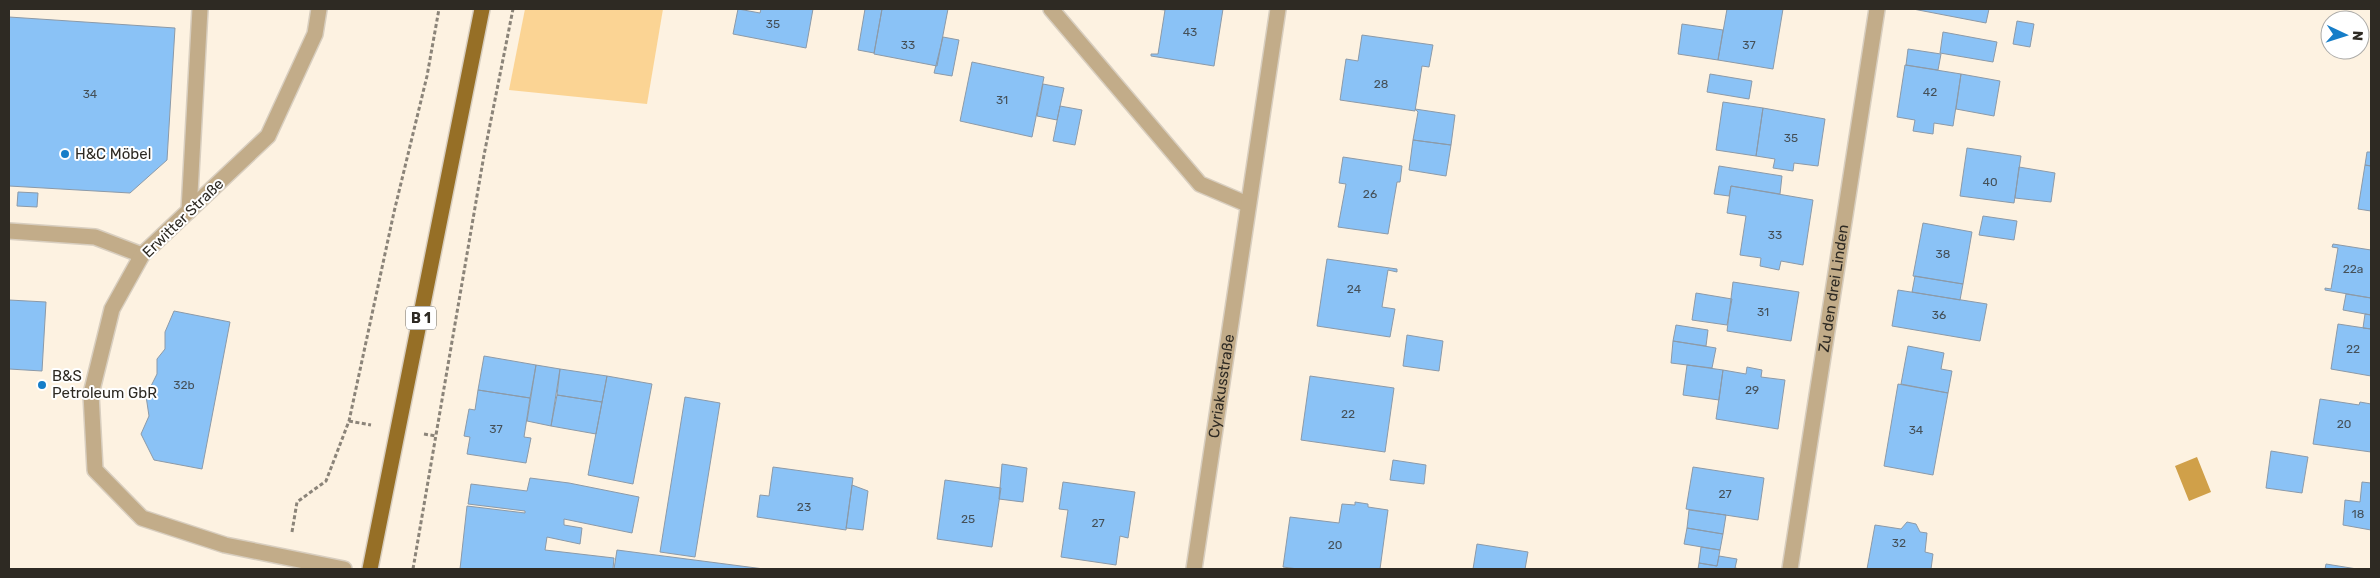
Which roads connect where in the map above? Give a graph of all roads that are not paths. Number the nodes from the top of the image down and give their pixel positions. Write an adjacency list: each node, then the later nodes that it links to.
1 (200, 9): 8 (street)
2 (319, 9): 8 (street, Erwitter Straße)
3 (482, 9): 12 (main road, B 1)
4 (1051, 9): 7 (street)
5 (1278, 9): 7 (street, Cyriakusstraße)
6 (1877, 9): 14 (street, Zu den drei Linden)
7 (1247, 204): 13 (street, Cyriakusstraße)
8 (189, 211): 10 (street, Erwitter Straße)
9 (9, 231): 10 (street)
10 (142, 255): 11 (street, Erwitter Straße)
11 (344, 569)
12 (370, 569)
13 (1194, 569)
14 (1790, 569)

